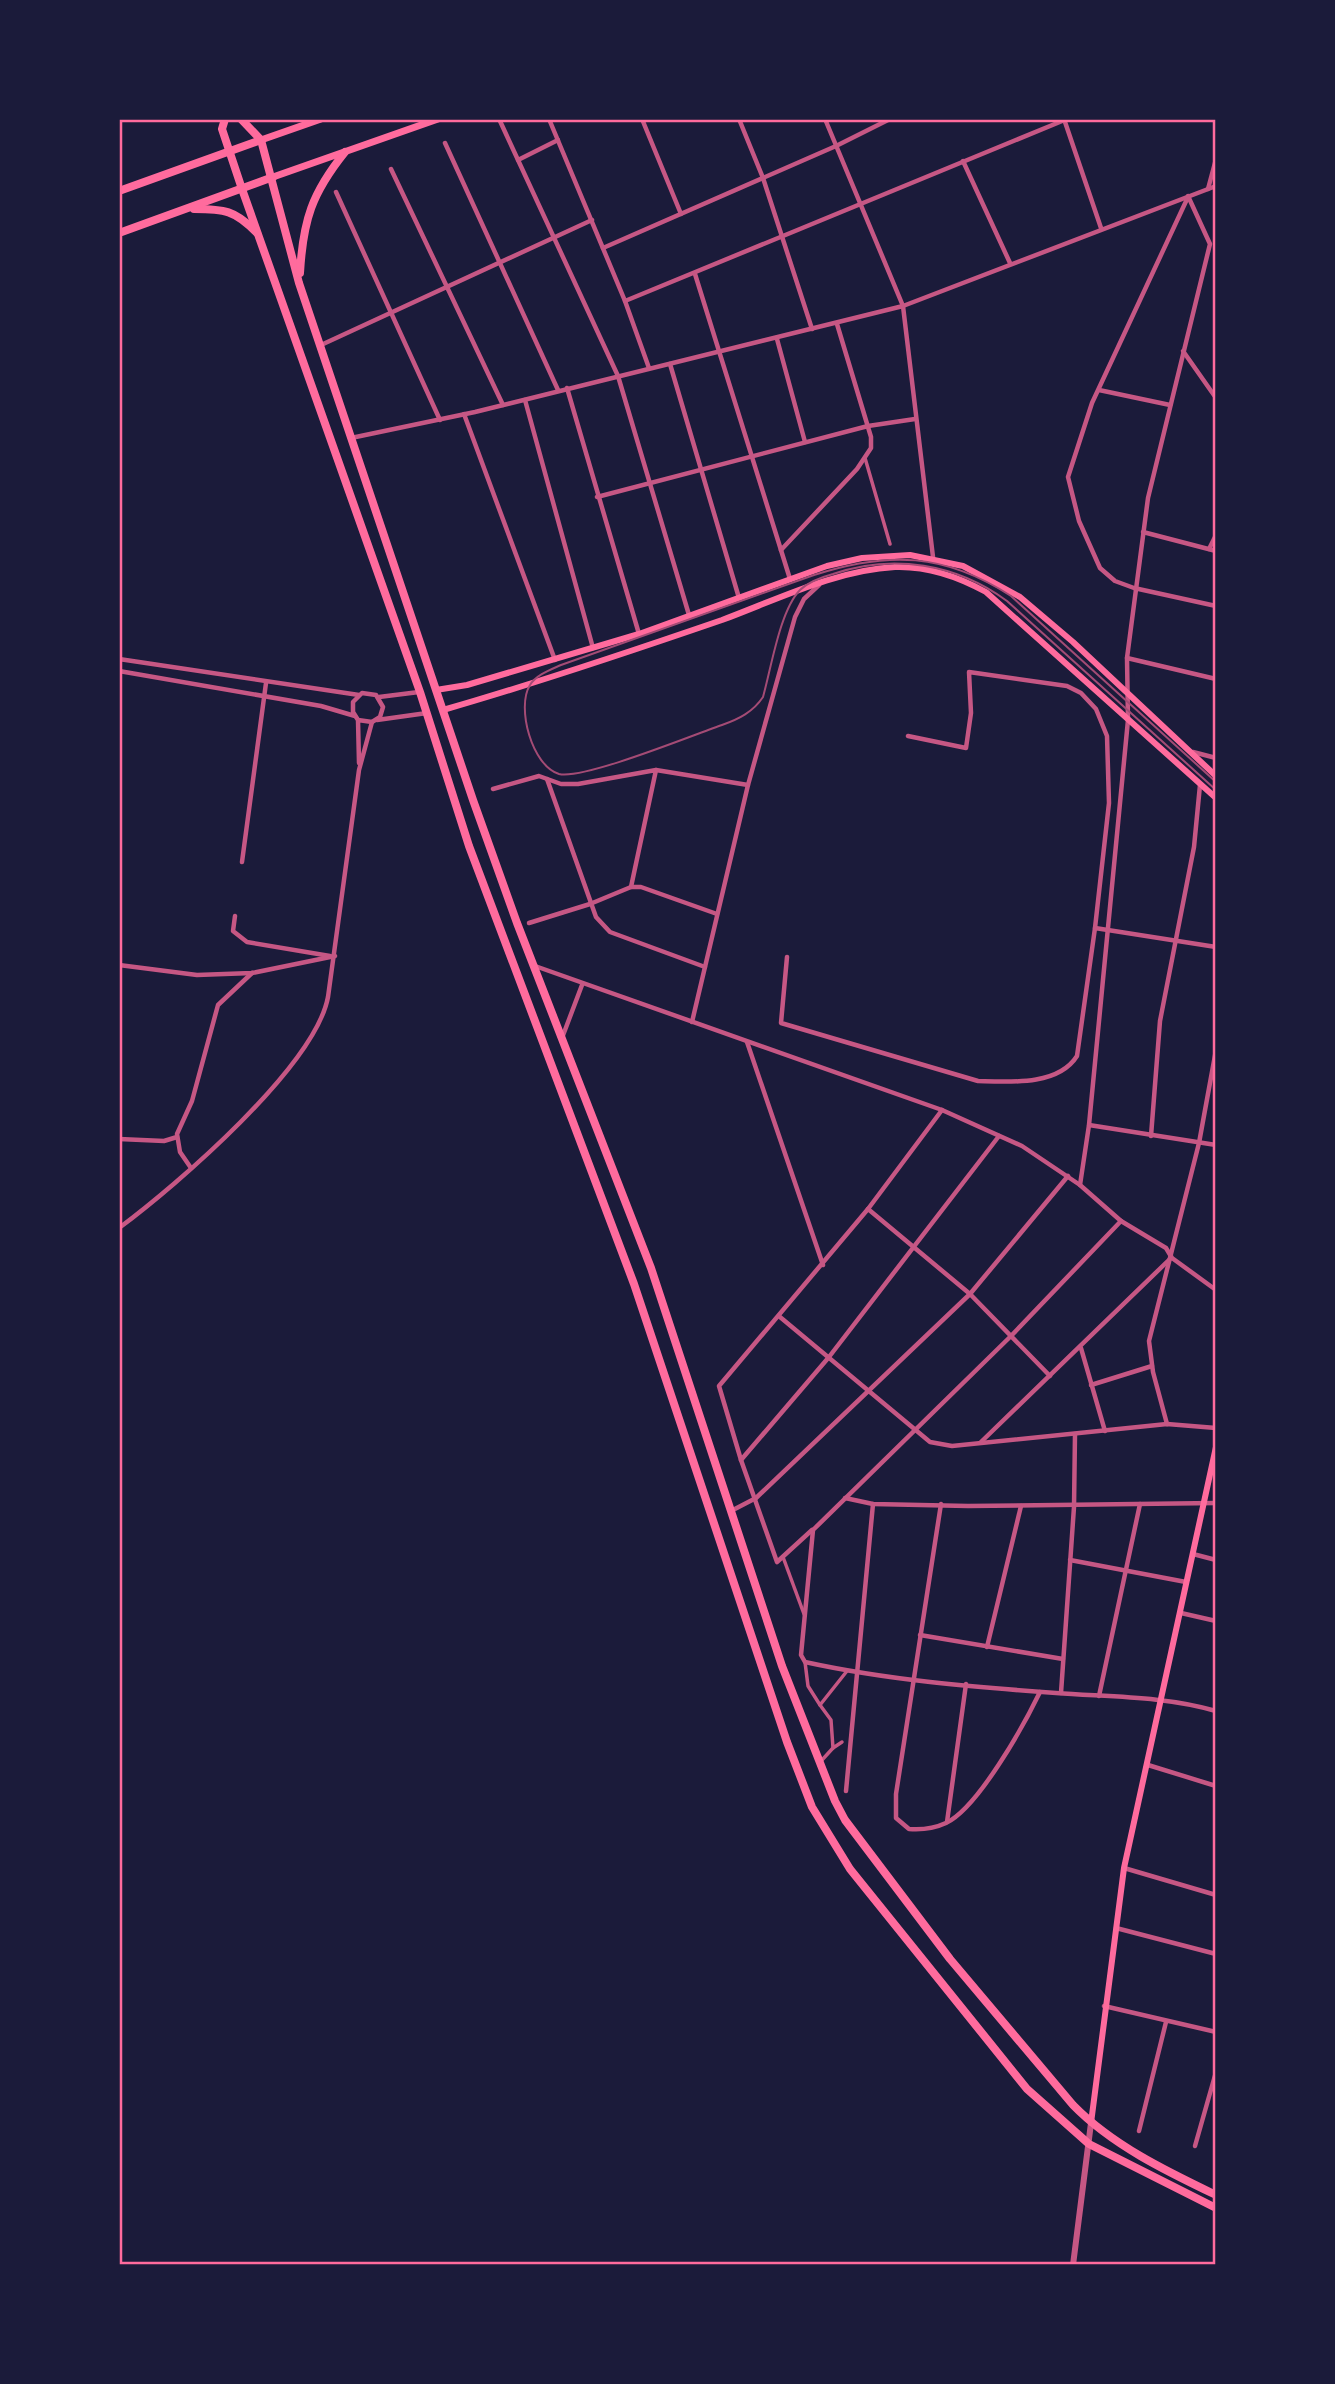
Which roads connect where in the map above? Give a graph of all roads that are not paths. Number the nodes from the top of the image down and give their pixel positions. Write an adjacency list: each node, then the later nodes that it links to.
1 (225, 119): 16 (highway)
2 (241, 119): 13 (highway)
3 (321, 119): 13 (main road)
4 (438, 119): 17 (main road)
5 (549, 119): 12 (street)
6 (642, 119): 32 (street)
7 (739, 119): 23 (street)
8 (825, 119): 15 (street)
9 (890, 119): 15 (street)
10 (1065, 119): 20 (street); 34 (street)
11 (500, 121): 19 (street)
12 (558, 140): 19 (street); 33 (street)
13 (261, 141): 16 (highway); 22 (highway)
14 (445, 143): 42 (street)
15 (836, 146): 23 (street); 30 (street)
16 (230, 152): 25 (highway); 27 (highway)
17 (345, 152): 22 (main road); 45 (highway)
18 (1216, 159): 26 (street)
19 (518, 160): 36 (street)
20 (963, 161): 30 (street); 43 (street)
21 (391, 169): 46 (street)
22 (273, 177): 25 (highway); 45 (highway)
23 (763, 178): 32 (street); 38 (street)
24 (1216, 186): 26 (street)
25 (242, 189): 31 (highway); 37 (highway)
26 (1207, 190): 29 (street)
27 (119, 191)
28 (336, 192): 49 (street)
29 (1188, 196): 34 (street); 39 (street); 61 (street)
30 (859, 205): 38 (street); 48 (street)
31 (187, 209): 35 (highway); 37 (highway)
32 (681, 214): 40 (street)
33 (592, 220): 36 (street); 40 (street)
34 (1101, 228): 43 (street)
35 (119, 233)
36 (554, 235): 42 (street); 58 (street)
37 (260, 236): 100 (highway)
38 (783, 238): 44 (street); 51 (street)
39 (1210, 244): 41 (street); 54 (street)
40 (603, 248): 47 (street)
41 (1216, 248)
42 (500, 261): 46 (street); 60 (street)
43 (1010, 263): 48 (street)
44 (695, 274): 47 (street); 55 (street)
45 (299, 283): 53 (highway)
46 (445, 286): 49 (street); 64 (street)
47 (625, 301): 57 (street)
48 (903, 306): 50 (street); 67 (street)
49 (390, 314): 53 (street); 68 (street)
50 (837, 324): 51 (street); 69 (street)
51 (813, 329): 52 (street)
52 (777, 339): 55 (street); 71 (street)
53 (320, 345): 70 (highway)
54 (1183, 350): 62 (street); 65 (street)
55 (720, 352): 56 (street); 72 (street)
56 (670, 364): 57 (street); 74 (street)
57 (649, 368): 58 (street)
58 (618, 376): 59 (street); 75 (street)
59 (567, 388): 60 (street); 76 (street)
60 (558, 390): 63 (street)
61 (1099, 390): 65 (street); 86 (street)
62 (1216, 398)
63 (525, 399): 64 (street); 91 (street)
64 (503, 405): 66 (street)
65 (1170, 405): 77 (street)
66 (464, 414): 68 (street); 94 (street)
67 (915, 419): 69 (street); 83 (street)
68 (440, 420): 70 (street)
69 (867, 426): 71 (street); 73 (street)
70 (350, 438): 98 (highway)
71 (805, 442): 72 (street)
72 (753, 455): 74 (street); 81 (street)
73 (865, 457): 79 (street); 81 (street)
74 (700, 470): 75 (street); 87 (street)
75 (648, 484): 76 (street); 89 (street)
76 (597, 497): 90 (street)
77 (1143, 532): 80 (street); 86 (street)
78 (1216, 535): 80 (street)
79 (890, 544)
80 (1209, 549): 82 (street)
81 (781, 550): 84 (street)
82 (1216, 551)
83 (933, 557): 84 (main road); 99 (main road)
84 (790, 579): 87 (main road)
85 (819, 585): 104 (main road); 107 (main road); 117 (street)
86 (1134, 588): 88 (street); 92 (street)
87 (740, 598): 89 (main road)
88 (1216, 606)
89 (690, 616): 90 (main road)
90 (639, 634): 91 (main road)
91 (593, 648): 94 (main road)
92 (1127, 658): 96 (street); 99 (street)
93 (119, 659): 97 (street)
94 (556, 660): 98 (main road)
95 (119, 671): 101 (street)
96 (1216, 679)
97 (266, 683): 101 (street); 102 (street)
98 (436, 690): 100 (highway); 104 (highway)
99 (1125, 691): 107 (street); 110 (main road)
100 (420, 692): 103 (street); 105 (highway)
101 (264, 695): 106 (street); 120 (street)
102 (359, 695): 103 (street); 106 (street)
103 (379, 697): 108 (street)
104 (443, 710): 105 (highway); 133 (highway)
105 (427, 713): 108 (street); 227 (highway)
106 (357, 718): 108 (street); 112 (street)
107 (1128, 720): 116 (main road); 127 (street)
108 (374, 721): 112 (street)
109 (908, 736): 126 (street)
110 (1190, 752): 111 (street); 114 (main road)
111 (1216, 758)
112 (359, 770): 130 (street)
113 (656, 770): 115 (street); 117 (street); 121 (street)
114 (1216, 776)
115 (547, 778): 118 (street); 122 (street)
116 (1200, 784): 119 (main road); 128 (street)
117 (748, 785): 123 (street)
118 (493, 789)
119 (1216, 798)
120 (242, 862)
121 (631, 887): 122 (street); 123 (street)
122 (590, 904): 125 (street); 134 (street)
123 (717, 914): 134 (street)
124 (235, 916): 130 (street)
125 (529, 923)
126 (1095, 928): 127 (street); 131 (street)
127 (1108, 930): 128 (street); 142 (street)
128 (1174, 942): 129 (street); 144 (street)
129 (1216, 947)
130 (335, 956): 135 (street); 149 (street)
131 (787, 957)
132 (119, 965): 135 (street)
133 (534, 966): 136 (street); 138 (highway)
134 (705, 967): 137 (street)
135 (252, 972): 145 (street)
136 (582, 985): 137 (street); 138 (street)
137 (692, 1022): 139 (street)
138 (562, 1039): 185 (highway)
139 (747, 1041): 141 (street); 157 (street)
140 (1216, 1050): 147 (street)
141 (942, 1110): 143 (street); 152 (street)
142 (1089, 1125): 144 (street); 151 (street)
143 (999, 1136): 150 (street); 155 (street)
144 (1152, 1136): 147 (street)
145 (177, 1138): 146 (street); 149 (street)
146 (119, 1139)
147 (1199, 1143): 148 (street); 156 (street)
148 (1216, 1146)
149 (191, 1168): 154 (street)
150 (1068, 1176): 151 (street); 159 (street)
151 (1080, 1185): 153 (street)
152 (868, 1209): 155 (street); 157 (street)
153 (1121, 1221): 156 (street); 161 (street)
154 (119, 1227)
155 (915, 1247): 159 (street); 163 (street)
156 (1172, 1258): 158 (street); 162 (street); 164 (street)
157 (823, 1265): 160 (street)
158 (1216, 1290)
159 (970, 1294): 161 (street); 167 (street)
160 (780, 1317): 163 (street); 175 (street)
161 (1012, 1336): 165 (street); 169 (street)
162 (1080, 1348): 165 (street); 166 (street)
163 (829, 1357): 167 (street); 175 (street)
164 (1152, 1366): 166 (street); 168 (street)
165 (1050, 1376): 173 (street)
166 (1091, 1385): 171 (street)
167 (870, 1391): 169 (street); 176 (street)
168 (1167, 1423): 170 (street); 171 (street)
169 (914, 1428): 173 (street); 177 (street)
170 (1216, 1428)
171 (1105, 1431): 172 (street)
172 (1075, 1434): 173 (street); 184 (street)
173 (980, 1443)
174 (1216, 1447): 178 (main road)
175 (741, 1460): 176 (street)
176 (756, 1498): 185 (street); 188 (street)
177 (845, 1498): 180 (street); 186 (street)
178 (1203, 1503): 179 (street); 182 (street); 187 (main road)
179 (1216, 1503)
180 (873, 1504): 181 (street); 201 (street)
181 (941, 1504): 183 (street); 196 (street)
182 (1139, 1504): 184 (street); 191 (street)
183 (1021, 1506): 184 (street); 197 (street)
184 (1074, 1507): 189 (street)
185 (731, 1511): 225 (highway)
186 (813, 1530): 188 (street); 194 (street)
187 (1193, 1555): 190 (street); 192 (main road)
188 (783, 1556): 194 (street)
189 (1070, 1560): 191 (street); 198 (street)
190 (1216, 1560)
191 (1127, 1572): 192 (street); 206 (street)
192 (1187, 1582): 193 (main road)
193 (1181, 1612): 195 (street); 207 (main road)
194 (804, 1614): 199 (street)
195 (1216, 1621)
196 (920, 1635): 197 (street); 202 (street)
197 (987, 1647): 198 (street)
198 (1063, 1659): 205 (street)
199 (805, 1662): 200 (street); 208 (street)
200 (847, 1671): 201 (street); 208 (street)
201 (857, 1672): 202 (street); 215 (street)
202 (914, 1678): 203 (street); 216 (street)
203 (966, 1684): 204 (street); 216 (street)
204 (1040, 1692): 205 (street); 216 (street)
205 (1061, 1693): 206 (street)
206 (1098, 1696): 207 (street)
207 (1162, 1701): 209 (street); 213 (main road)
208 (820, 1705): 211 (street)
209 (1216, 1711)
210 (842, 1742): 211 (street)
211 (833, 1748): 212 (street)
212 (822, 1760)
213 (1148, 1765): 214 (street); 217 (main road)
214 (1216, 1786)
215 (846, 1791)
216 (947, 1823)
217 (1124, 1868): 218 (street); 219 (main road)
218 (1216, 1895)
219 (1115, 1928): 220 (street); 221 (main road)
220 (1216, 1954)
221 (1104, 2006): 222 (street); 225 (main road)
222 (1166, 2022): 223 (street); 226 (street)
223 (1216, 2032)
224 (1216, 2072): 228 (street)
225 (1091, 2123): 227 (street); 229 (highway)
226 (1139, 2131)
227 (1089, 2144): 230 (highway); 231 (street)
228 (1195, 2146)
229 (1216, 2194)
230 (1216, 2208)
231 (1073, 2265)

